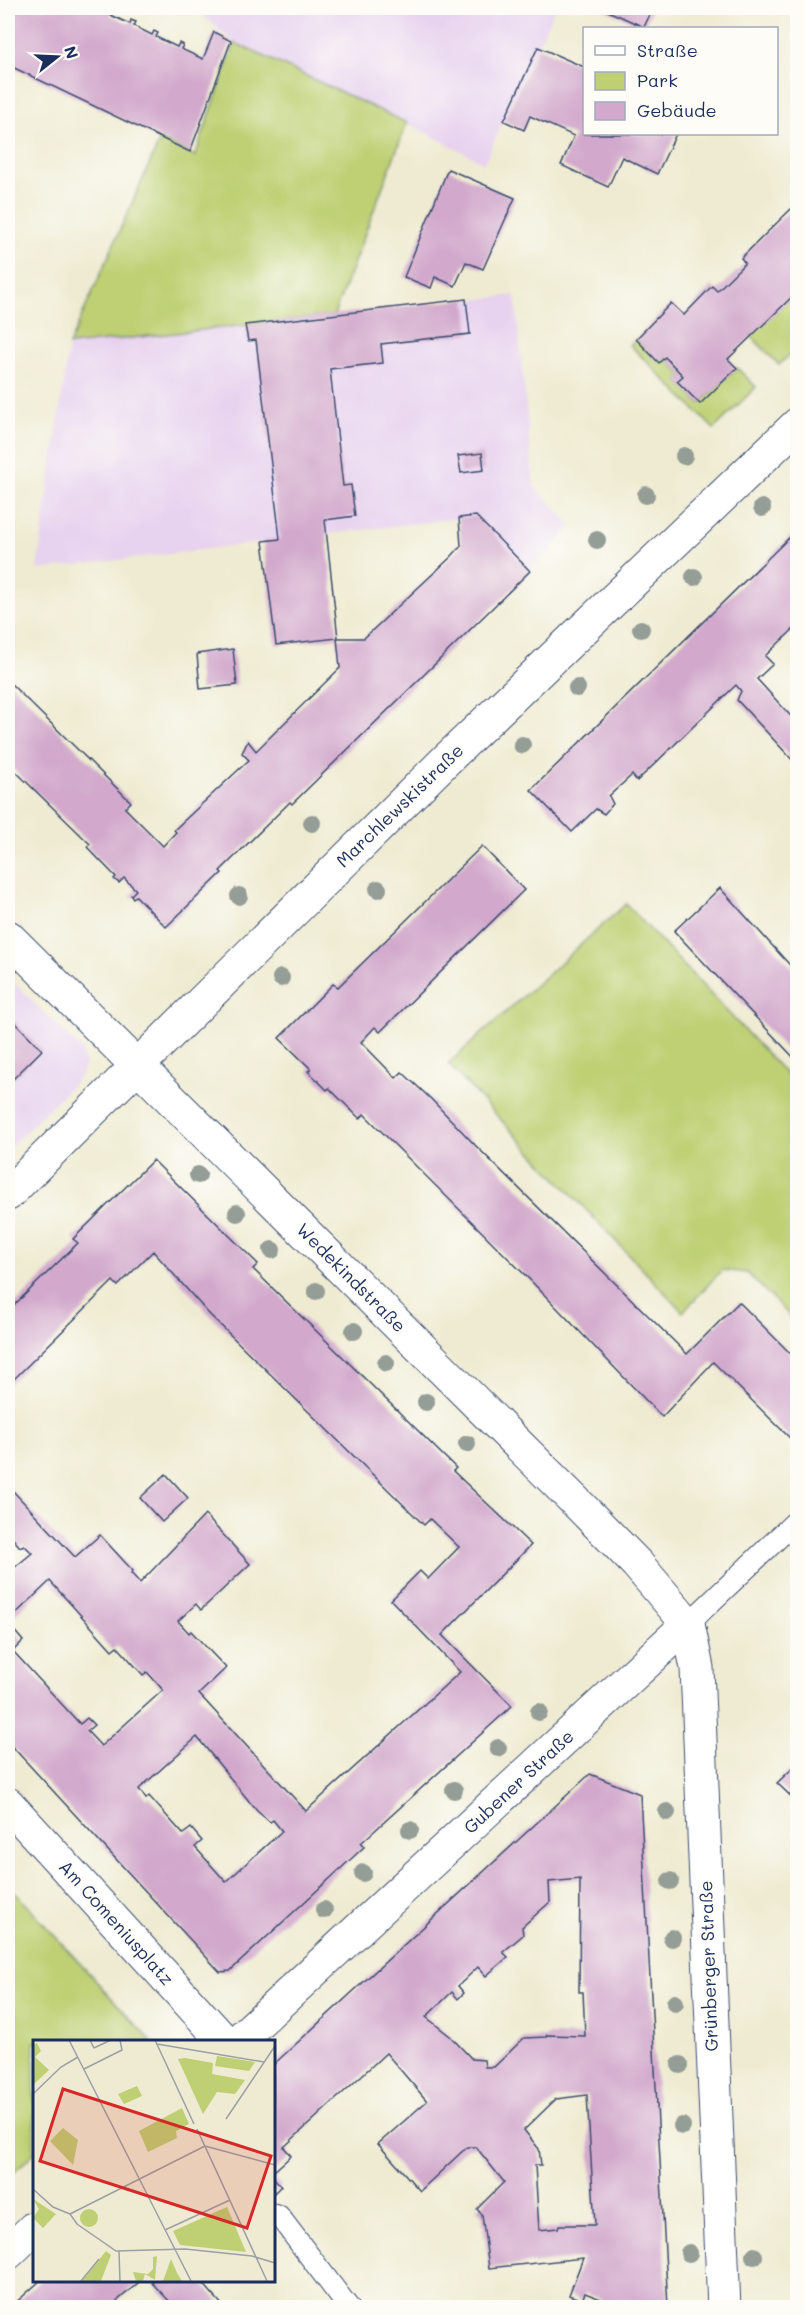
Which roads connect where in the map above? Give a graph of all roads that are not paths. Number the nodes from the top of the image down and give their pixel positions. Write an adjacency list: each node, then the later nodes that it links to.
1 (798, 424): 3 (street, Marchlewskistraße)
2 (8, 937): 3 (street, Wedekindstraße)
3 (138, 1065): 4 (street, Marchlewskistraße); 6 (street, Wedekindstraße)
4 (8, 1194)
5 (798, 1520): 6 (lane, Gubener Straße)
6 (688, 1624): 9 (street, Gubener Straße); 14 (street, Grünberger Straße)
7 (8, 1804): 8 (street, Am Comeniusplatz)
8 (223, 2040)
9 (239, 2040)
10 (274, 2214): 13 (lane)
11 (33, 2229): 12 (street)
12 (8, 2253)
13 (349, 2307)
14 (724, 2307)

